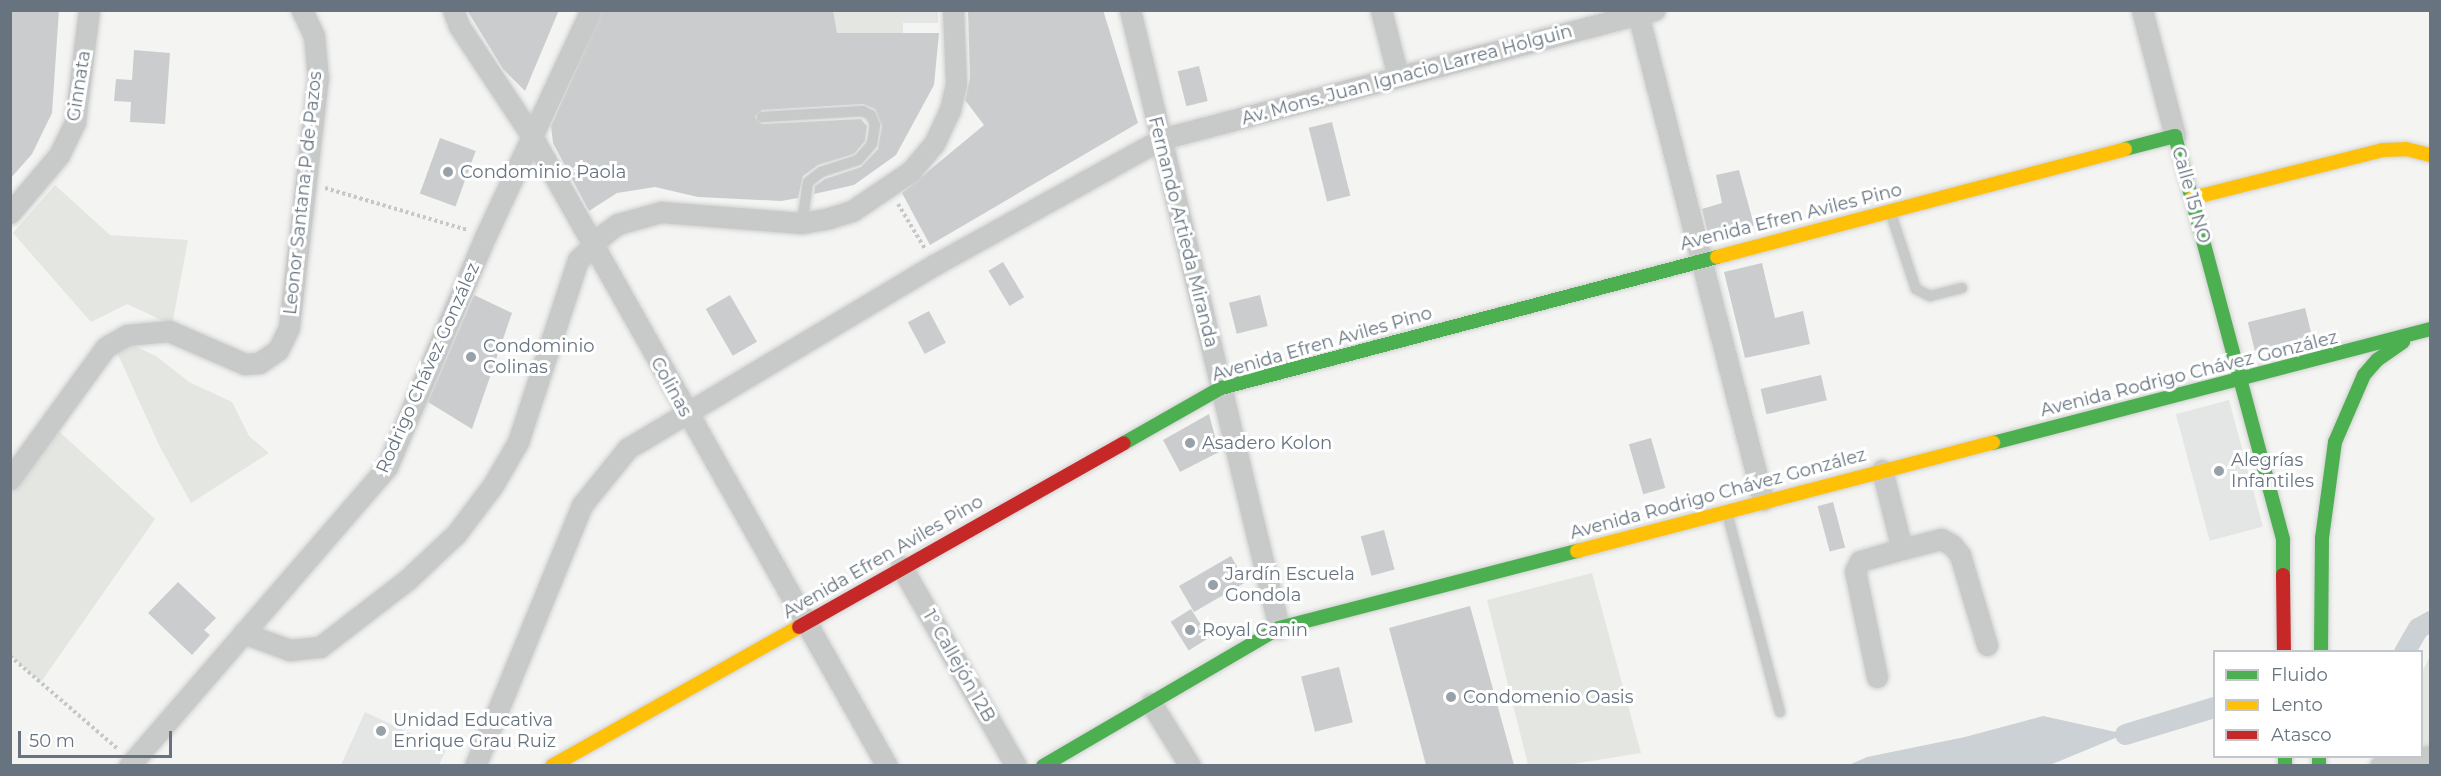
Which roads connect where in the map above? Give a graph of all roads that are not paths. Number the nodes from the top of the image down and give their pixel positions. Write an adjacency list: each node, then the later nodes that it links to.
1 (89, 10): 18 (street, Ginnata)
2 (302, 10): 28 (street, Leonor Santana P de Pazos)
3 (453, 10): 13 (street, Colinas)
4 (591, 10): 13 (street, Rodrigo Chávez González)
5 (954, 10): 19 (street)
6 (1130, 10): 14 (street, Fernando Artieda Miranda)
7 (1381, 10): 10 (street)
8 (2142, 10): 12 (street, Calle 15 NO)
9 (1643, 12): 10 (street, Av. Mons. Juan Ignacio Larrea Holguin); 21 (street)
10 (1398, 76): 14 (street, Av. Mons. Juan Ignacio Larrea Holguin)
11 (762, 117): 19 (lane)
12 (2175, 136): 16 (street, Calle 15 NO); 17 (street, Avenida Efren Aviles Pino)
13 (533, 138): 20 (street, Colinas); 35 (street, Rodrigo Chávez González)
14 (1161, 139): 25 (street, Fernando Artieda Miranda); 26 (street, Av. Mons. Juan Ignacio Larrea Holguin)
15 (2430, 155): 16 (street)
16 (2192, 198): 24 (street, Calle 15 NO)
17 (1890, 211): 21 (street, Avenida Efren Aviles Pino); 22 (lane)
18 (10, 213)
19 (802, 223): 20 (street)
20 (592, 244): 26 (street, Colinas); 35 (street)
21 (1701, 259): 25 (street, Avenida Efren Aviles Pino); 29 (street)
22 (1962, 288)
23 (2425, 330): 24 (street, Avenida Rodrigo Chávez González); 38 (street)
24 (2242, 380): 27 (street, Avenida Rodrigo Chávez González); 37 (street, Calle 15 NO)
25 (1221, 388): 32 (street, Avenida Efren Aviles Pino); 34 (street, Fernando Artieda Miranda)
26 (685, 413): 33 (street, Colinas); 44 (street, Av. Mons. Juan Ignacio Larrea Holguin)
27 (1882, 470): 29 (street, Avenida Rodrigo Chávez González); 31 (street)
28 (10, 479)
29 (1763, 500): 30 (street, Avenida Rodrigo Chávez González)
30 (1726, 510): 34 (street, Avenida Rodrigo Chávez González); 41 (lane)
31 (1902, 549): 36 (street); 39 (street)
32 (901, 566): 33 (street, Avenida Efren Aviles Pino); 47 (street, 1° Callejón 12B)
33 (804, 623): 45 (street, Avenida Efren Aviles Pino); 46 (street, Colinas)
34 (1279, 628): 40 (street, Avenida Rodrigo Chávez González)
35 (243, 633): 43 (street, Rodrigo Chávez González)
36 (1988, 645)
37 (2284, 650)
38 (2321, 650)
39 (1877, 677)
40 (1151, 703): 48 (street, Avenida Rodrigo Chávez González); 49 (street)
41 (1780, 712)
42 (2419, 758): 50 (street)
43 (131, 763)
44 (475, 765)
45 (552, 765)
46 (887, 765)
47 (1017, 765)
48 (1043, 765)
49 (1190, 765)
50 (2380, 765)

